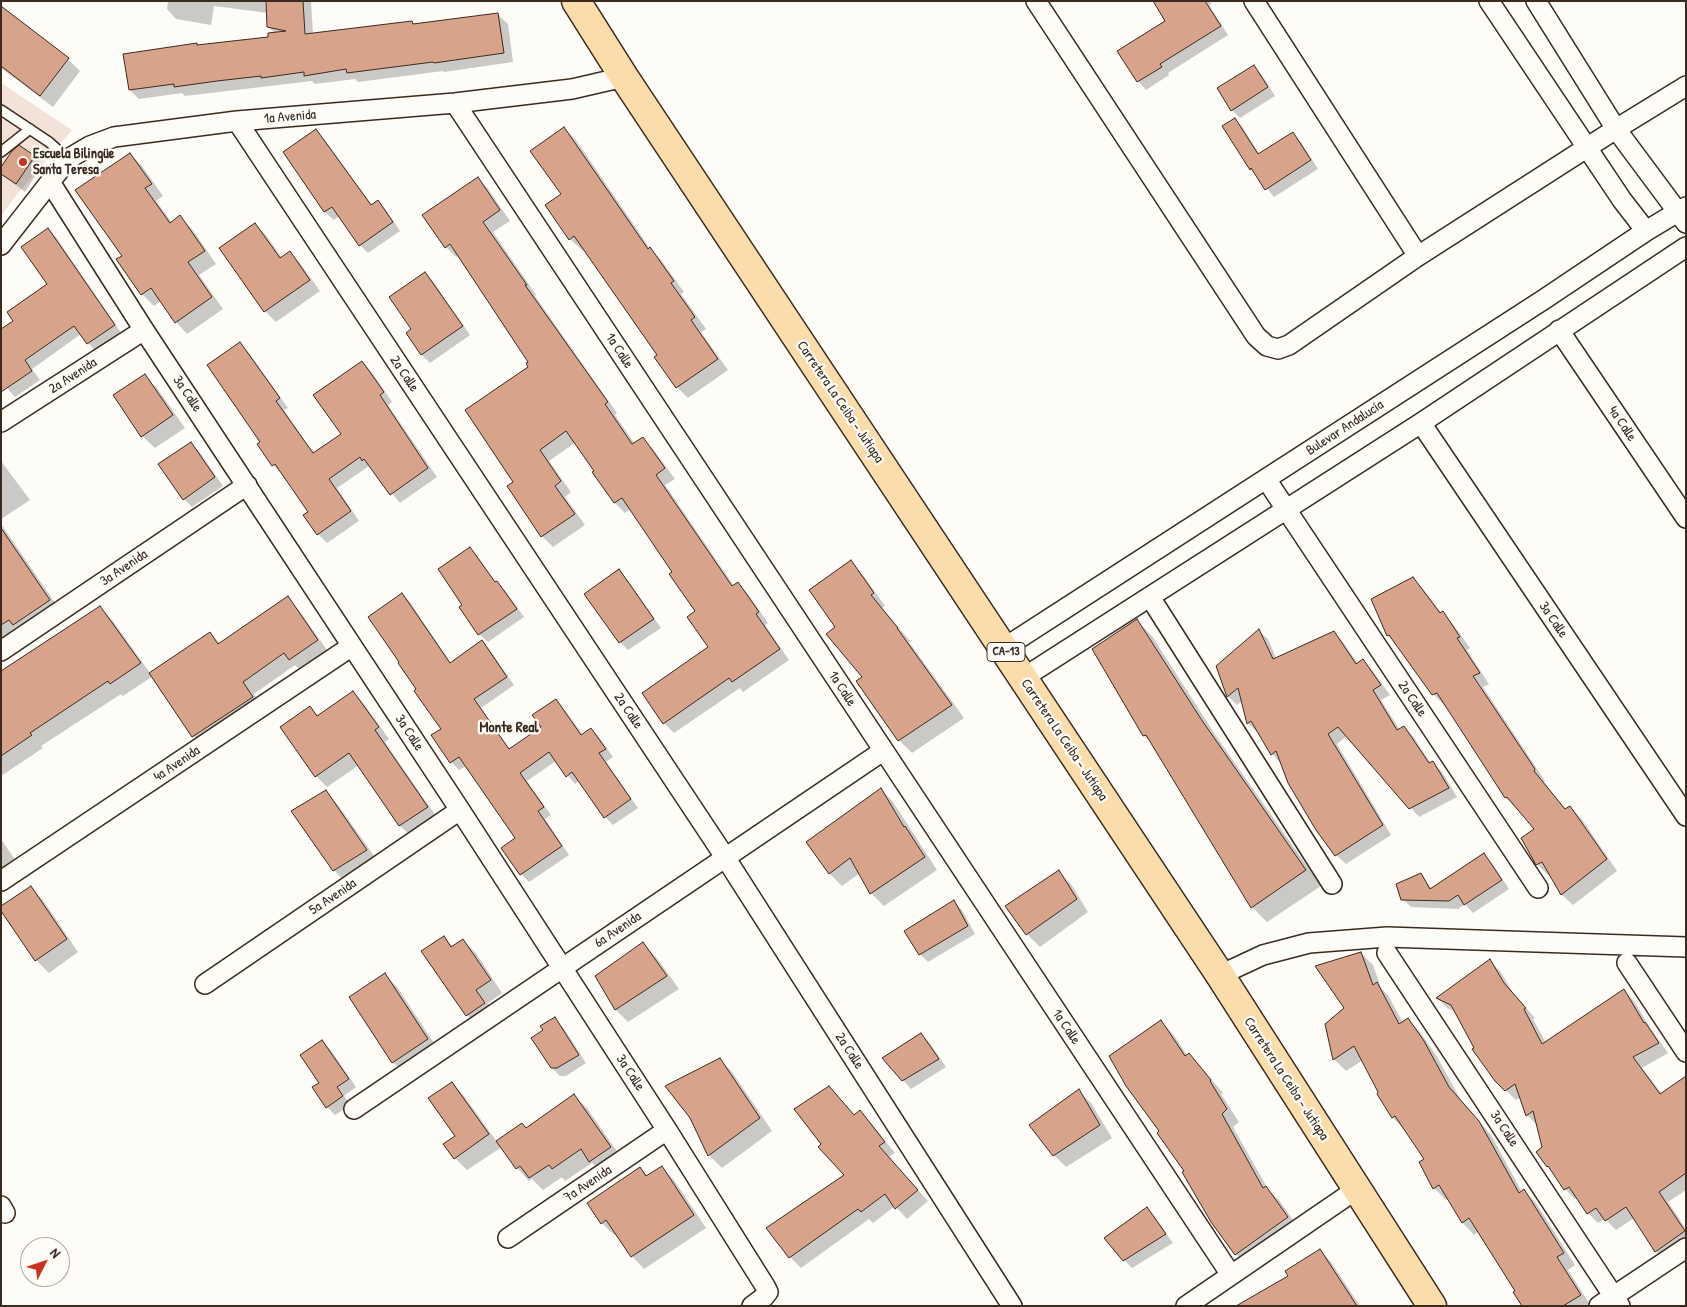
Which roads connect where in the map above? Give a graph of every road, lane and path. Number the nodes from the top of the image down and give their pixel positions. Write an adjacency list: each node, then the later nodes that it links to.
1 (576, 1): 6 (main road, Carretera La Ceiba - Jutiapa / CA-13)
2 (1036, 1): 21 (street)
3 (1254, 1): 21 (street)
4 (1489, 1): 13 (street)
5 (1536, 1): 12 (street)
6 (624, 76): 8 (street, 1a Avenida); 32 (main road, Carretera La Ceiba - Jutiapa / CA-13)
7 (1686, 86): 12 (street)
8 (455, 102): 10 (street, 1a Avenida); 35 (street, 1a Calle)
9 (1, 110): 11 (lane)
10 (237, 121): 15 (street, 1a Avenida); 38 (street, 2a Calle)
11 (30, 129): 14 (lane); 15 (lane)
12 (1616, 129): 13 (street); 17 (street)
13 (1588, 148): 18 (street); 21 (street)
14 (1, 152)
15 (68, 159): 16 (street, 1a Avenida)
16 (50, 182): 19 (street, 1a Avenida); 22 (street, 3a Calle)
17 (1683, 214): 18 (street, Bulevar Andalucía)
18 (1646, 231): 26 (street, Bulevar Andalucía)
19 (1, 245)
20 (1686, 247): 23 (street)
21 (1418, 256)
22 (144, 330): 24 (street, 2a Avenida); 27 (street, 3a Calle)
23 (1559, 330): 25 (street); 29 (street, 4a Calle)
24 (1, 422)
25 (1421, 423): 28 (street); 37 (street, 3a Calle)
26 (1266, 479): 28 (street, 2a Calle); 32 (street, Bulevar Andalucía)
27 (247, 484): 31 (street, 3a Calle); 33 (street, 3a Avenida)
28 (1286, 509): 30 (street); 41 (street, 2a Calle)
29 (1686, 518)
30 (1150, 597): 34 (street); 40 (street)
31 (352, 646): 36 (street, 3a Calle); 39 (street, 4a Avenida)
32 (1004, 648): 34 (main road, Carretera La Ceiba - Jutiapa / CA-13)
33 (1, 651)
34 (1022, 678): 46 (main road, Carretera La Ceiba - Jutiapa / CA-13)
35 (883, 751): 38 (street, 6a Avenida); 54 (street, 1a Calle)
36 (460, 810): 45 (street, 3a Calle); 47 (street, 5a Avenida)
37 (1686, 816)
38 (725, 858): 45 (street, 6a Avenida); 57 (street, 2a Calle)
39 (1, 881)
40 (1332, 884)
41 (1538, 888)
42 (1686, 947): 46 (street)
43 (1387, 953): 55 (street, 3a Calle)
44 (1626, 963): 48 (street)
45 (562, 968): 49 (street, 6a Avenida); 50 (street, 3a Calle)
46 (1220, 975): 51 (main road, Carretera La Ceiba - Jutiapa / CA-13)
47 (205, 984)
48 (1686, 1052)
49 (354, 1108)
50 (667, 1130): 52 (street, 7a Avenida); 56 (street, 3a Calle)
51 (1357, 1189): 54 (street); 59 (main road, Carretera La Ceiba - Jutiapa / CA-13)
52 (508, 1238)
53 (1686, 1248): 55 (street)
54 (1231, 1275): 58 (street)
55 (1611, 1303)
56 (752, 1306)
57 (1012, 1306)
58 (1186, 1306)
59 (1432, 1306)

